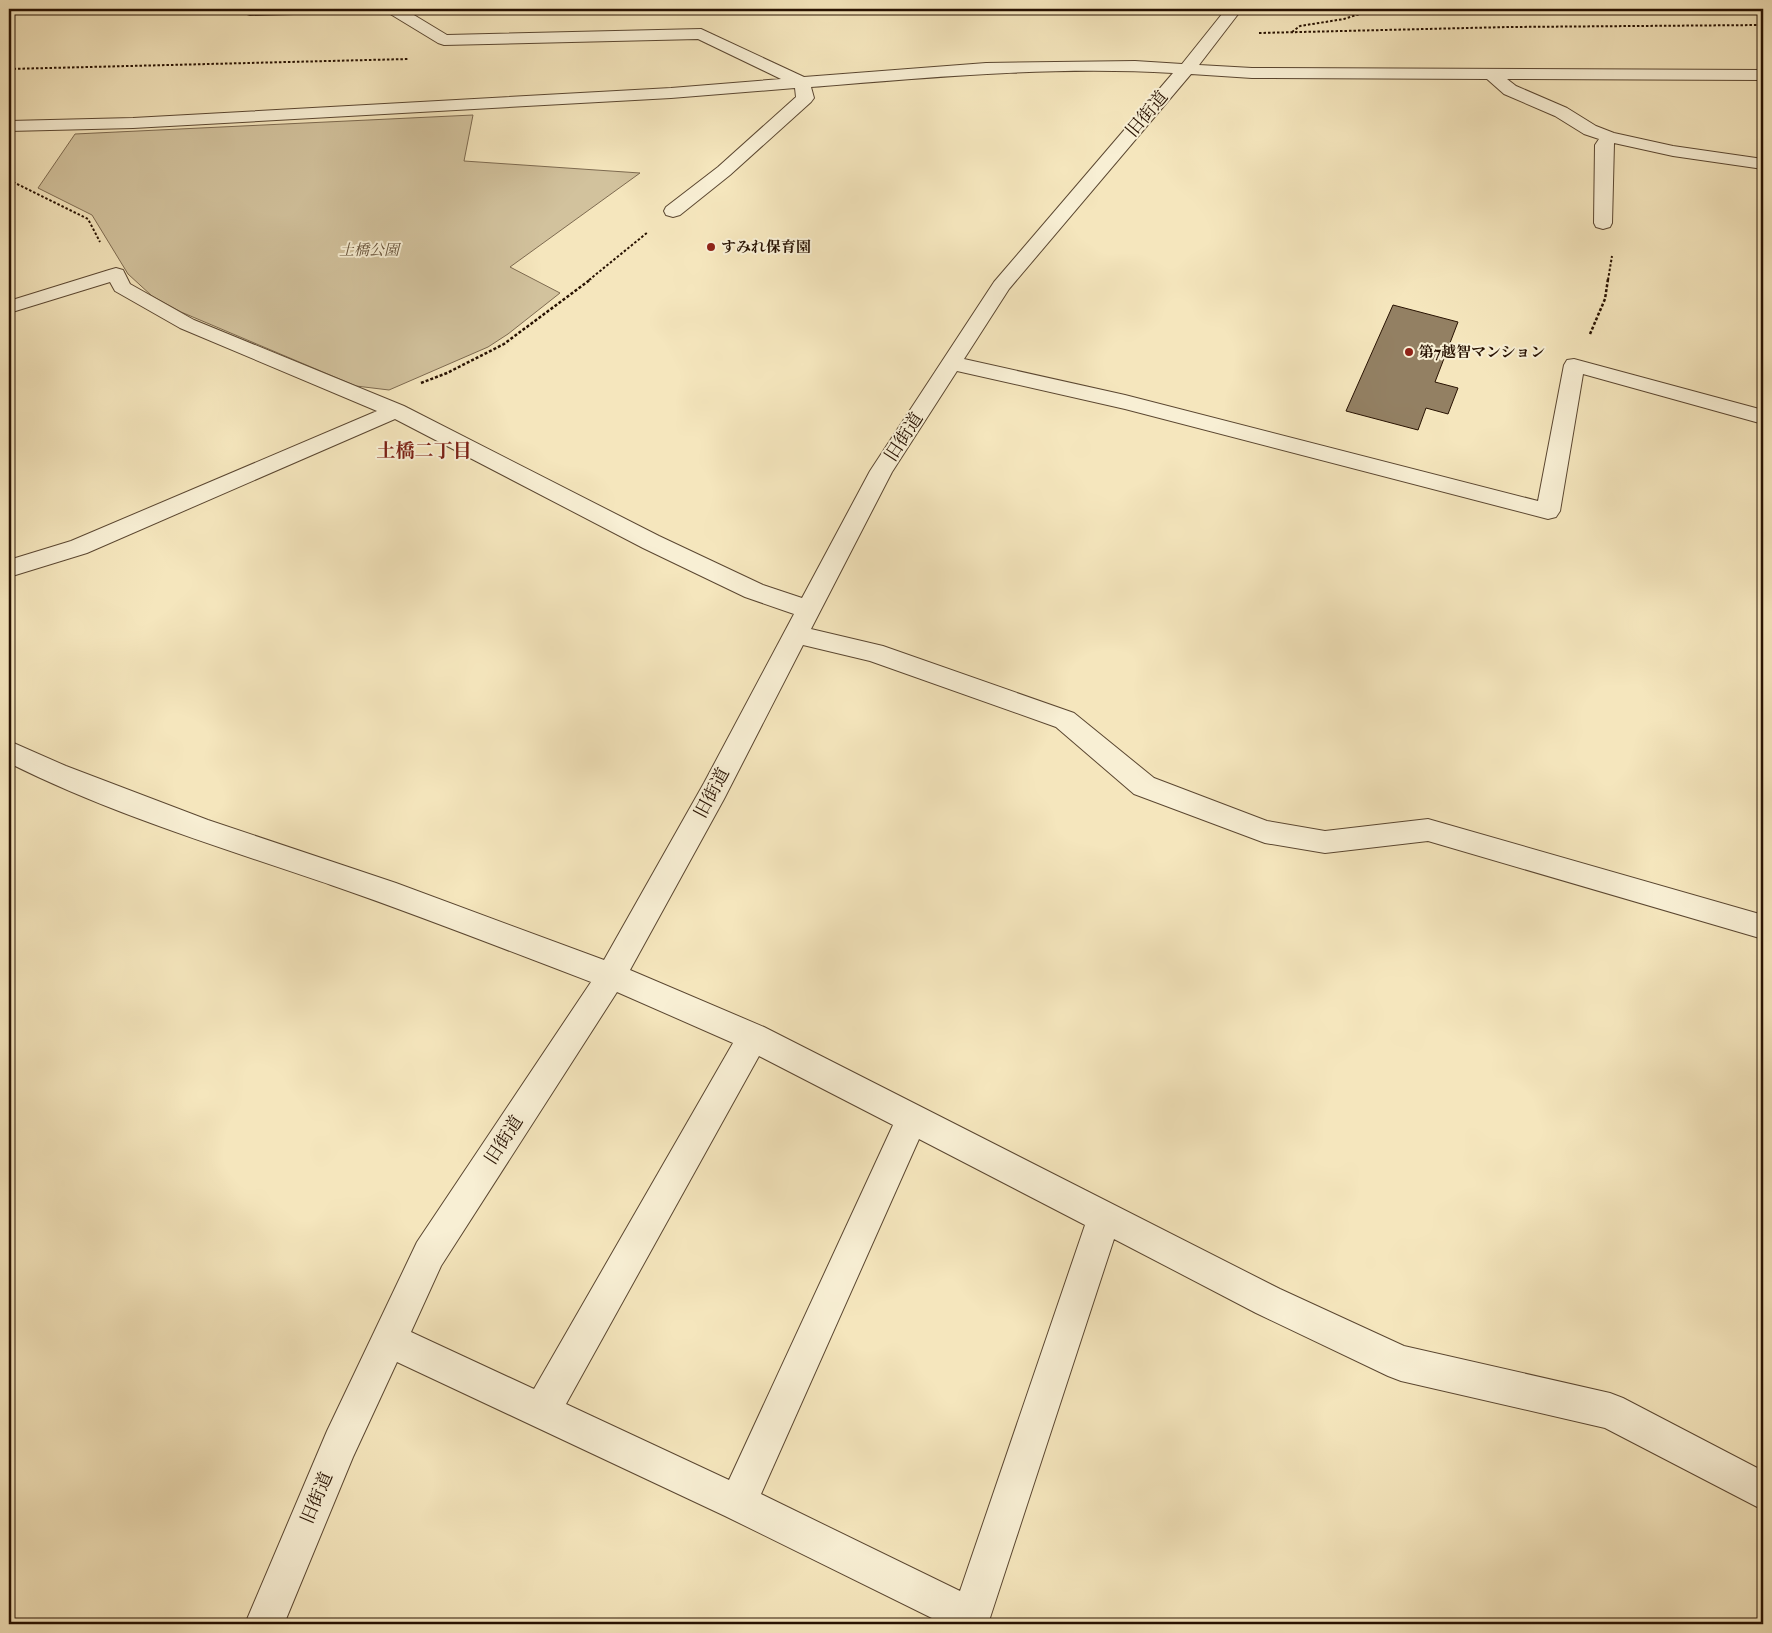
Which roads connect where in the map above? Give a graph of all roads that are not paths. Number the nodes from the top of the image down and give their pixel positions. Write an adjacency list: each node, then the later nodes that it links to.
1 (251, 9): 2 (street)
2 (294, 9)
3 (393, 9): 8 (street)
4 (1234, 9): 5 (street, 旧街道)
5 (1184, 70): 6 (street); 8 (street); 15 (street, 旧街道)
6 (1492, 75): 7 (street); 10 (street)
7 (1763, 75)
8 (802, 82): 9 (street); 12 (street)
9 (9, 126)
10 (1609, 136): 11 (street); 13 (street)
11 (1763, 164)
12 (673, 211)
13 (1603, 223)
14 (9, 307): 16 (street)
15 (952, 363): 17 (street); 19 (street, 旧街道)
16 (396, 412): 18 (street); 19 (street)
17 (1763, 417)
18 (9, 569)
19 (808, 609): 20 (street, 旧街道)
20 (795, 634): 22 (street); 23 (street, 旧街道)
21 (9, 751): 23 (street)
22 (1763, 927)
23 (611, 976): 24 (street); 27 (street, 旧街道)
24 (754, 1036): 25 (street); 28 (street)
25 (912, 1119): 26 (street); 30 (street)
26 (1104, 1218): 29 (street); 31 (street)
27 (389, 1340): 28 (street); 32 (street, 旧街道)
28 (541, 1412): 30 (street)
29 (1763, 1491)
30 (738, 1503): 31 (street)
31 (970, 1620)
32 (264, 1624)

